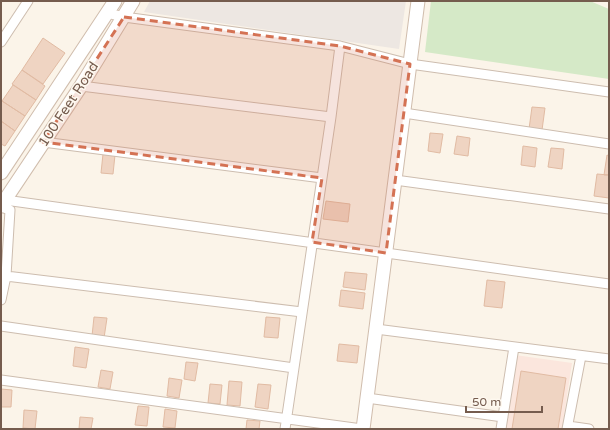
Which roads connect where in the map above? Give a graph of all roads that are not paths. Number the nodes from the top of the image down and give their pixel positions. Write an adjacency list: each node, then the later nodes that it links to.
1 (28, 1): 6 (street)
2 (133, 1): 5 (street, 100 Feet Road)
3 (418, 1): 8 (street)
4 (110, 5): 5 (street); 15 (street, 100 Feet Road)
5 (124, 17): 7 (street); 9 (street, 100 Feet Road)
6 (1, 42)
7 (340, 46): 8 (street); 12 (street)
8 (410, 64): 10 (street); 11 (street)
9 (81, 86): 12 (street); 13 (street, 100 Feet Road)
10 (609, 92)
11 (404, 113): 14 (street); 17 (street)
12 (331, 117): 16 (street)
13 (43, 142): 16 (street); 18 (street, 100 Feet Road)
14 (609, 144)
15 (1, 173)
16 (322, 178): 20 (street)
17 (395, 180): 19 (street); 21 (street)
18 (2, 204): 20 (street); 22 (street)
19 (609, 209)
20 (312, 242): 21 (street); 25 (street)
21 (386, 253): 23 (street); 27 (street)
22 (6, 276): 24 (street); 25 (street)
23 (609, 284)
24 (1, 300)
25 (302, 312): 31 (street)
26 (1, 326): 31 (street)
27 (376, 329): 28 (street); 33 (street)
28 (514, 347): 29 (street); 34 (street)
29 (581, 356): 30 (street); 36 (street)
30 (609, 359)
31 (294, 368): 35 (street)
32 (1, 380): 35 (street)
33 (367, 398): 34 (street); 38 (street)
34 (503, 417): 39 (street)
35 (286, 419): 37 (street); 38 (street)
36 (568, 428): 40 (street)
37 (285, 429)
38 (362, 429)
39 (501, 429)
40 (589, 429)

